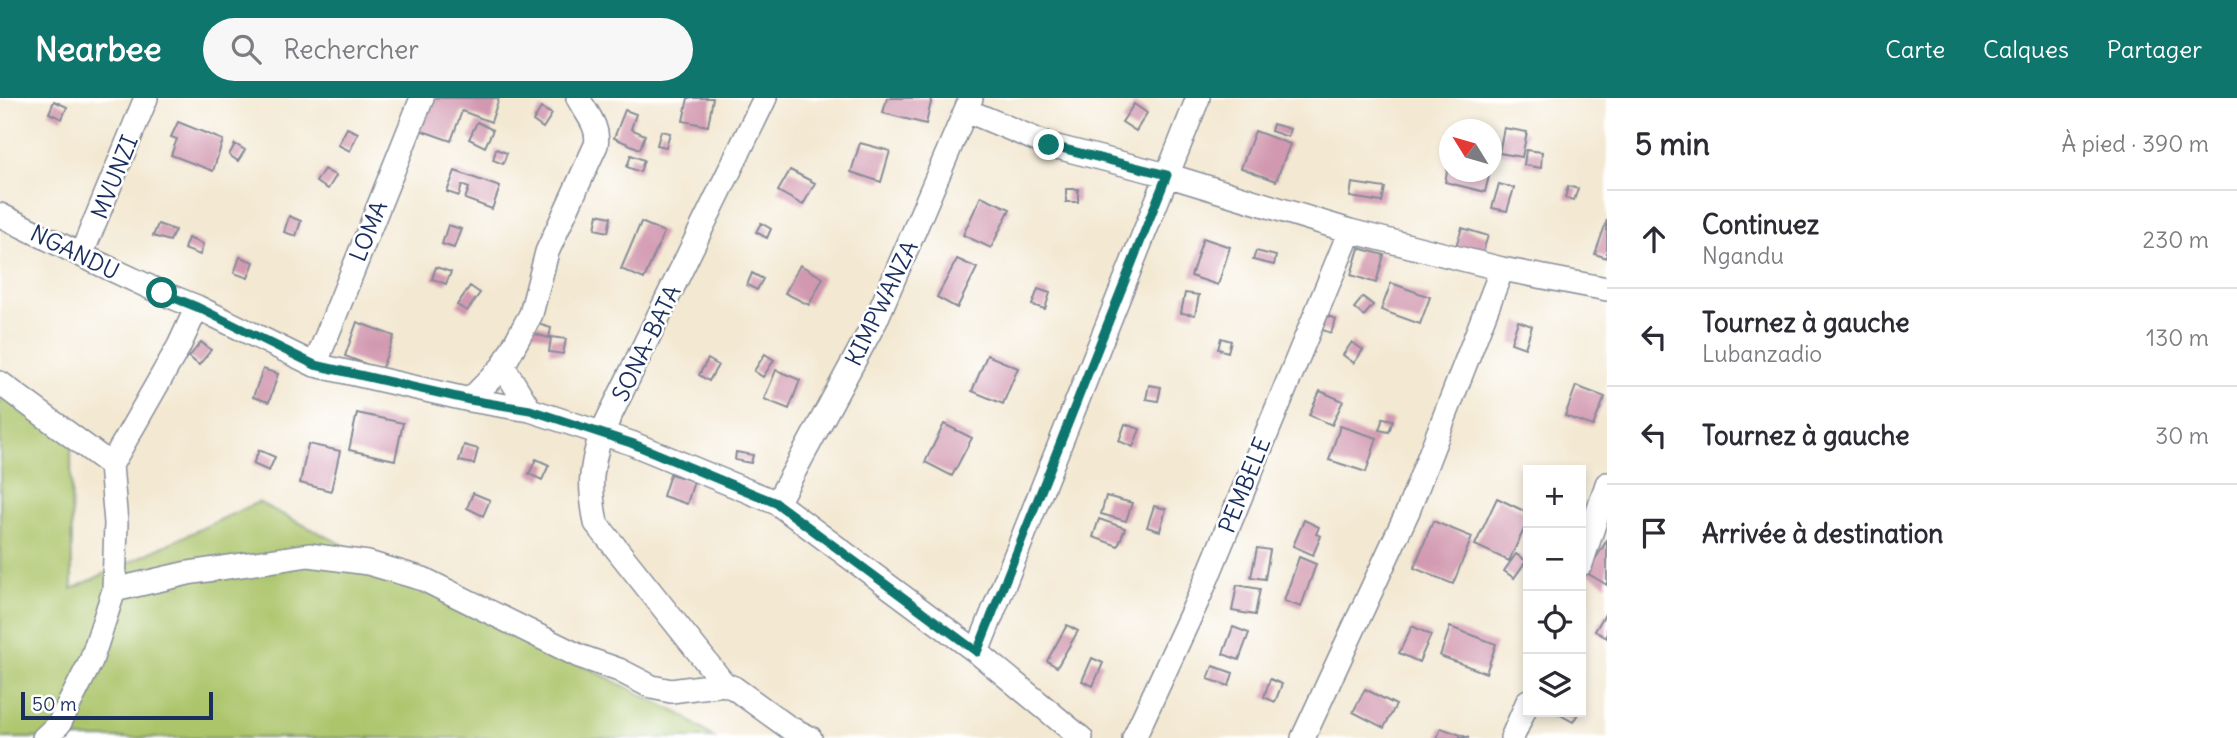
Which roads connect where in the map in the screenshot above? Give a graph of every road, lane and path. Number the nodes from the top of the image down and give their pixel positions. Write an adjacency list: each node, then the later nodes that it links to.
1 (146, 98): 10 (street, MVUNZI)
2 (422, 98): 14 (street, LOMA)
3 (578, 98): 15 (street)
4 (765, 98): 19 (street, SONA-BATA)
5 (1198, 98): 7 (street)
6 (970, 104): 7 (street); 22 (street, KIMPWANZA)
7 (1167, 175): 9 (street); 25 (street)
8 (0, 215): 10 (street, NGANDU)
9 (1350, 231): 11 (street); 31 (street, PEMBELE)
10 (81, 255): 13 (street, NGANDU)
11 (1502, 269): 12 (street); 32 (street)
12 (1607, 289)
13 (197, 307): 14 (street, NGANDU); 20 (street)
14 (315, 365): 17 (street, NGANDU)
15 (503, 366): 17 (street); 18 (street)
16 (0, 383): 20 (street)
17 (470, 400): 18 (street, NGANDU)
18 (530, 410): 19 (street, NGANDU)
19 (601, 434): 22 (street, NGANDU); 26 (street, SONA-BATA)
20 (111, 465): 24 (street)
21 (1607, 484): 23 (street)
22 (776, 503): 25 (street, NGANDU)
23 (1586, 549)
24 (114, 590): 26 (street); 28 (street)
25 (977, 652): 30 (street, NGANDU)
26 (724, 684): 29 (street, SONA-BATA)
27 (1523, 713): 33 (street)
28 (55, 733)
29 (810, 738)
30 (1081, 738)
31 (1134, 738)
32 (1303, 738)
33 (1512, 738)

